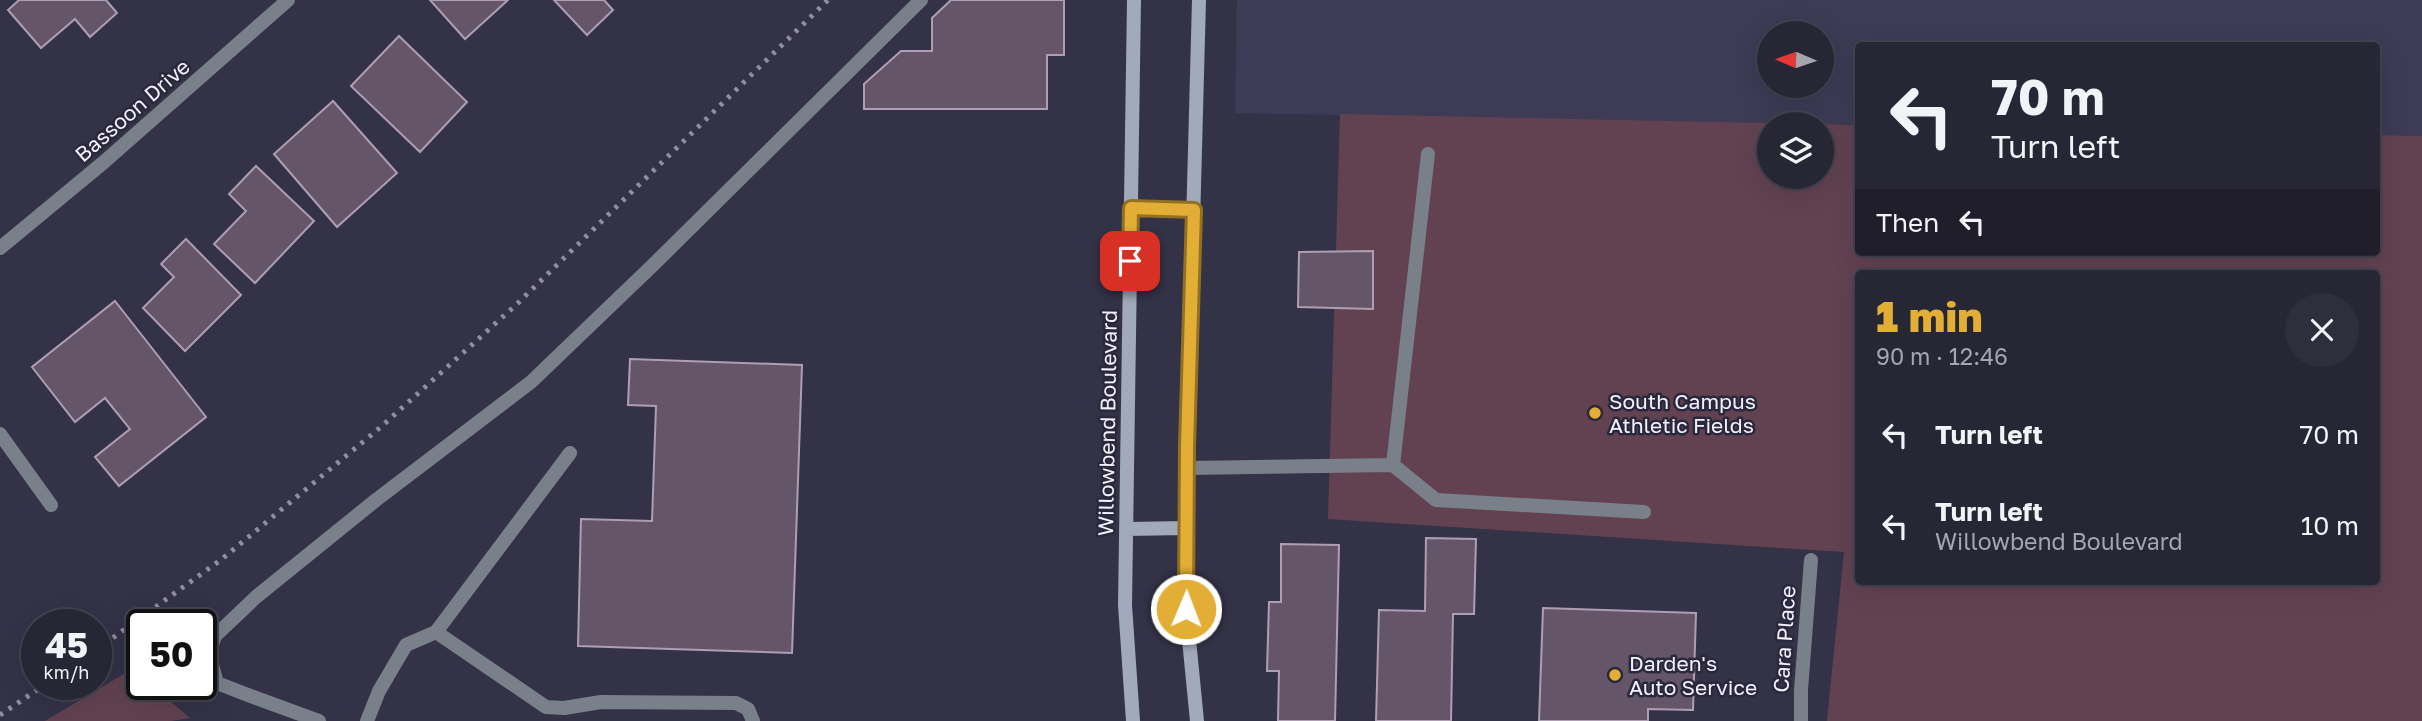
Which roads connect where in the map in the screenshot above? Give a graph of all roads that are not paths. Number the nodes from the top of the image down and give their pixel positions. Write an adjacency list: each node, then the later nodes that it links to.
1 (288, 0): 8 (street, Bassoon Drive)
2 (921, 0): 19 (street)
3 (1135, 0): 6 (main road, Willowbend Boulevard)
4 (1199, 0): 7 (main road)
5 (1428, 155): 11 (street)
6 (1131, 208): 7 (main road); 16 (main road, Willowbend Boulevard)
7 (1194, 210): 12 (main road)
8 (0, 248)
9 (0, 434): 13 (street)
10 (570, 453): 18 (street)
11 (1392, 466): 12 (street); 14 (street)
12 (1187, 468): 15 (main road)
13 (51, 506)
14 (1644, 512)
15 (1187, 528): 16 (main road); 23 (main road)
16 (1126, 529): 22 (main road, Willowbend Boulevard)
17 (1811, 560): 24 (street, Cara Place)
18 (436, 632): 20 (street); 21 (street)
19 (319, 721)
20 (367, 721)
21 (753, 721)
22 (1133, 721)
23 (1197, 721)
24 (1801, 721)

